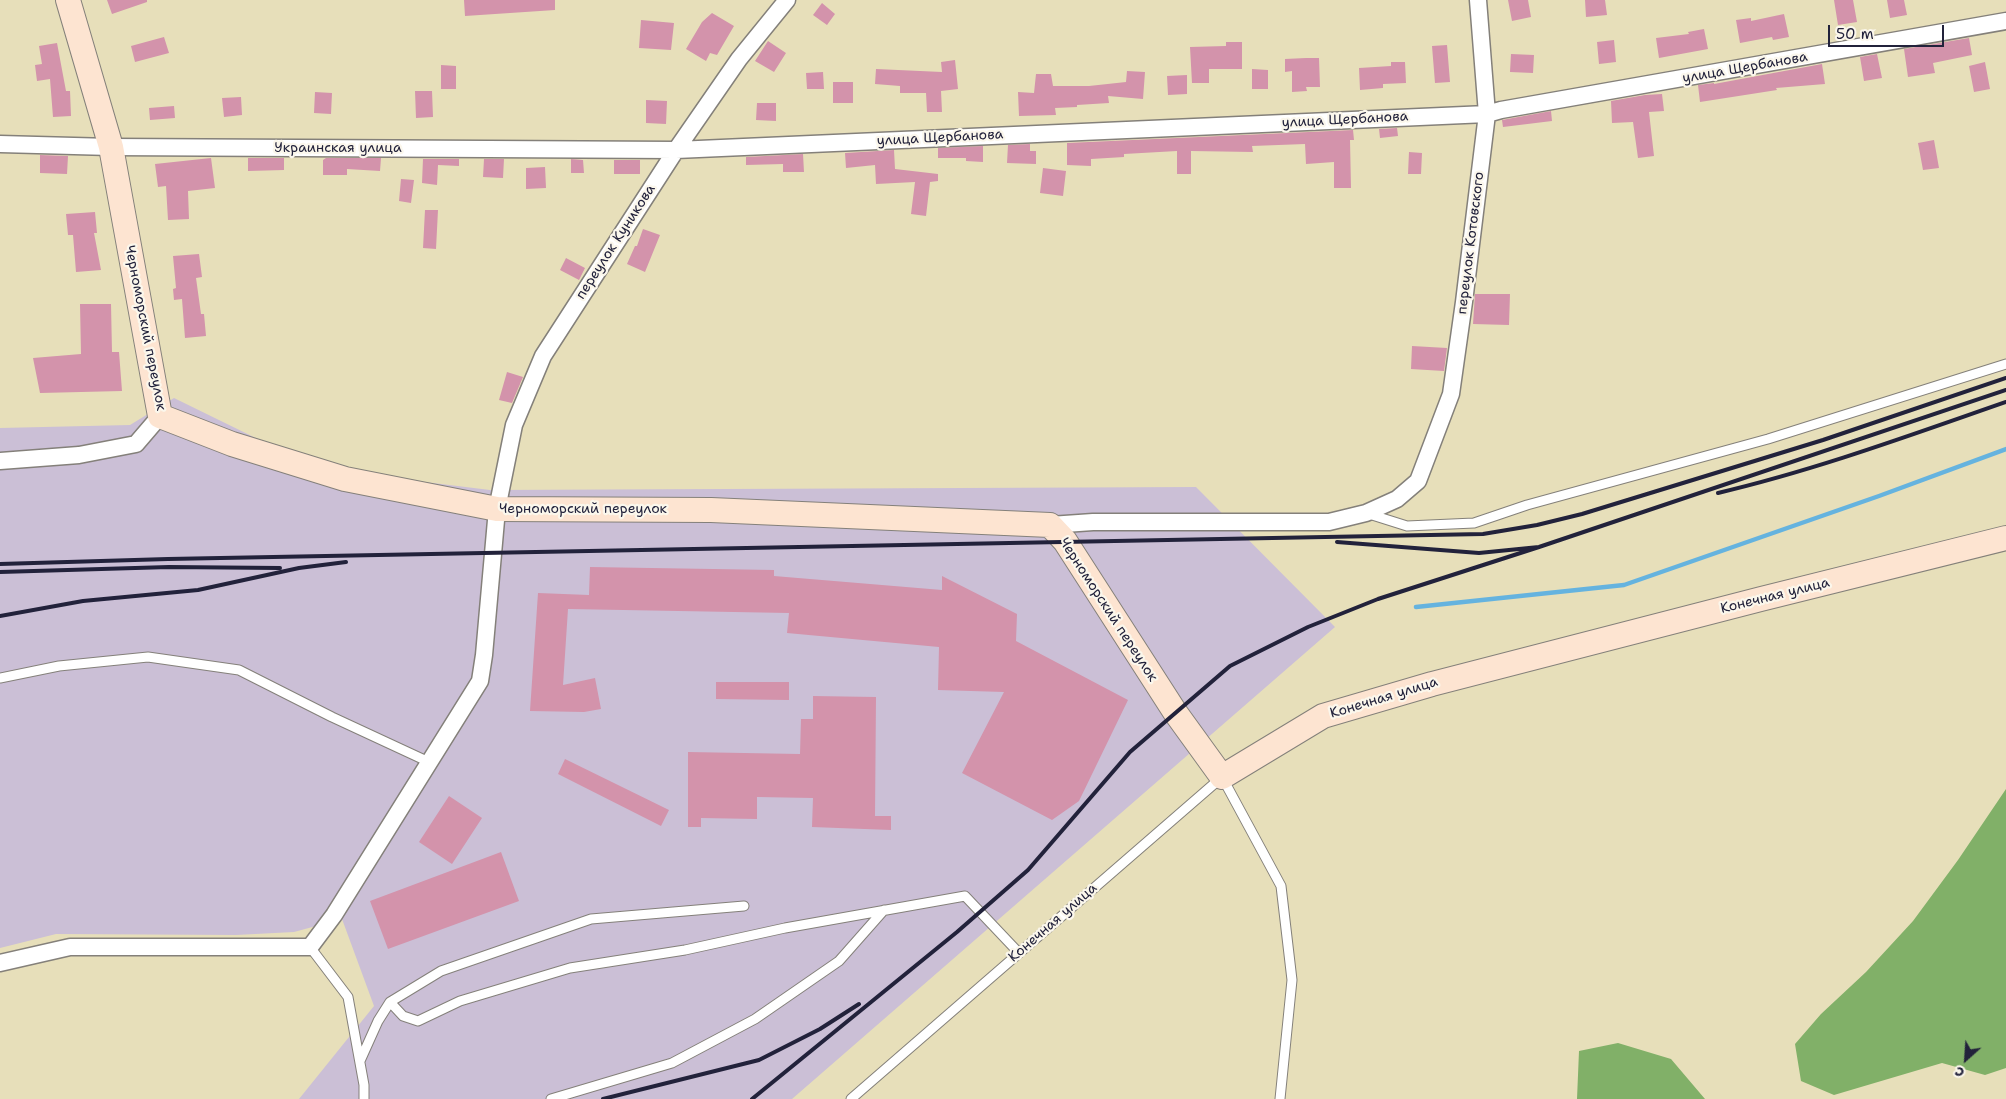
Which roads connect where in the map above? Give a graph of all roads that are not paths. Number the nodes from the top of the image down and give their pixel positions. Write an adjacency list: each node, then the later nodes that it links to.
1 (68, 0): 7 (street, Черноморский переулок)
2 (787, 0): 8 (street, переулок Куникова)
3 (1478, 0): 5 (street, переулок Котовского)
4 (2006, 21): 5 (street, улица Щербанова)
5 (1487, 114): 8 (street, улица Щербанова); 13 (street, переулок Котовского)
6 (0, 144): 7 (street, Украинская улица)
7 (111, 147): 8 (street, Украинская улица); 10 (street, Черноморский переулок)
8 (676, 150): 12 (street, переулок Куникова)
9 (2006, 364): 13 (lane)
10 (160, 416): 11 (street); 12 (street, Черноморский переулок)
11 (0, 460)
12 (497, 510): 14 (street, Черноморский переулок); 17 (street, переулок Куникова)
13 (1366, 513): 14 (street)
14 (1050, 525): 18 (street, Черноморский переулок)
15 (2006, 538): 18 (street, Конечная улица)
16 (0, 678): 17 (lane)
17 (429, 762): 21 (street, переулок Куникова)
18 (1222, 777): 22 (lane, Конечная улица); 29 (lane)
19 (744, 906): 24 (lane)
20 (884, 910): 22 (lane); 24 (lane); 27 (lane)
21 (310, 947): 23 (street); 25 (lane)
22 (1019, 953): 28 (lane, Конечная улица)
23 (0, 963)
24 (390, 1002): 25 (lane)
25 (360, 1061): 26 (lane)
26 (364, 1099)
27 (551, 1099)
28 (851, 1099)
29 (1280, 1099)

